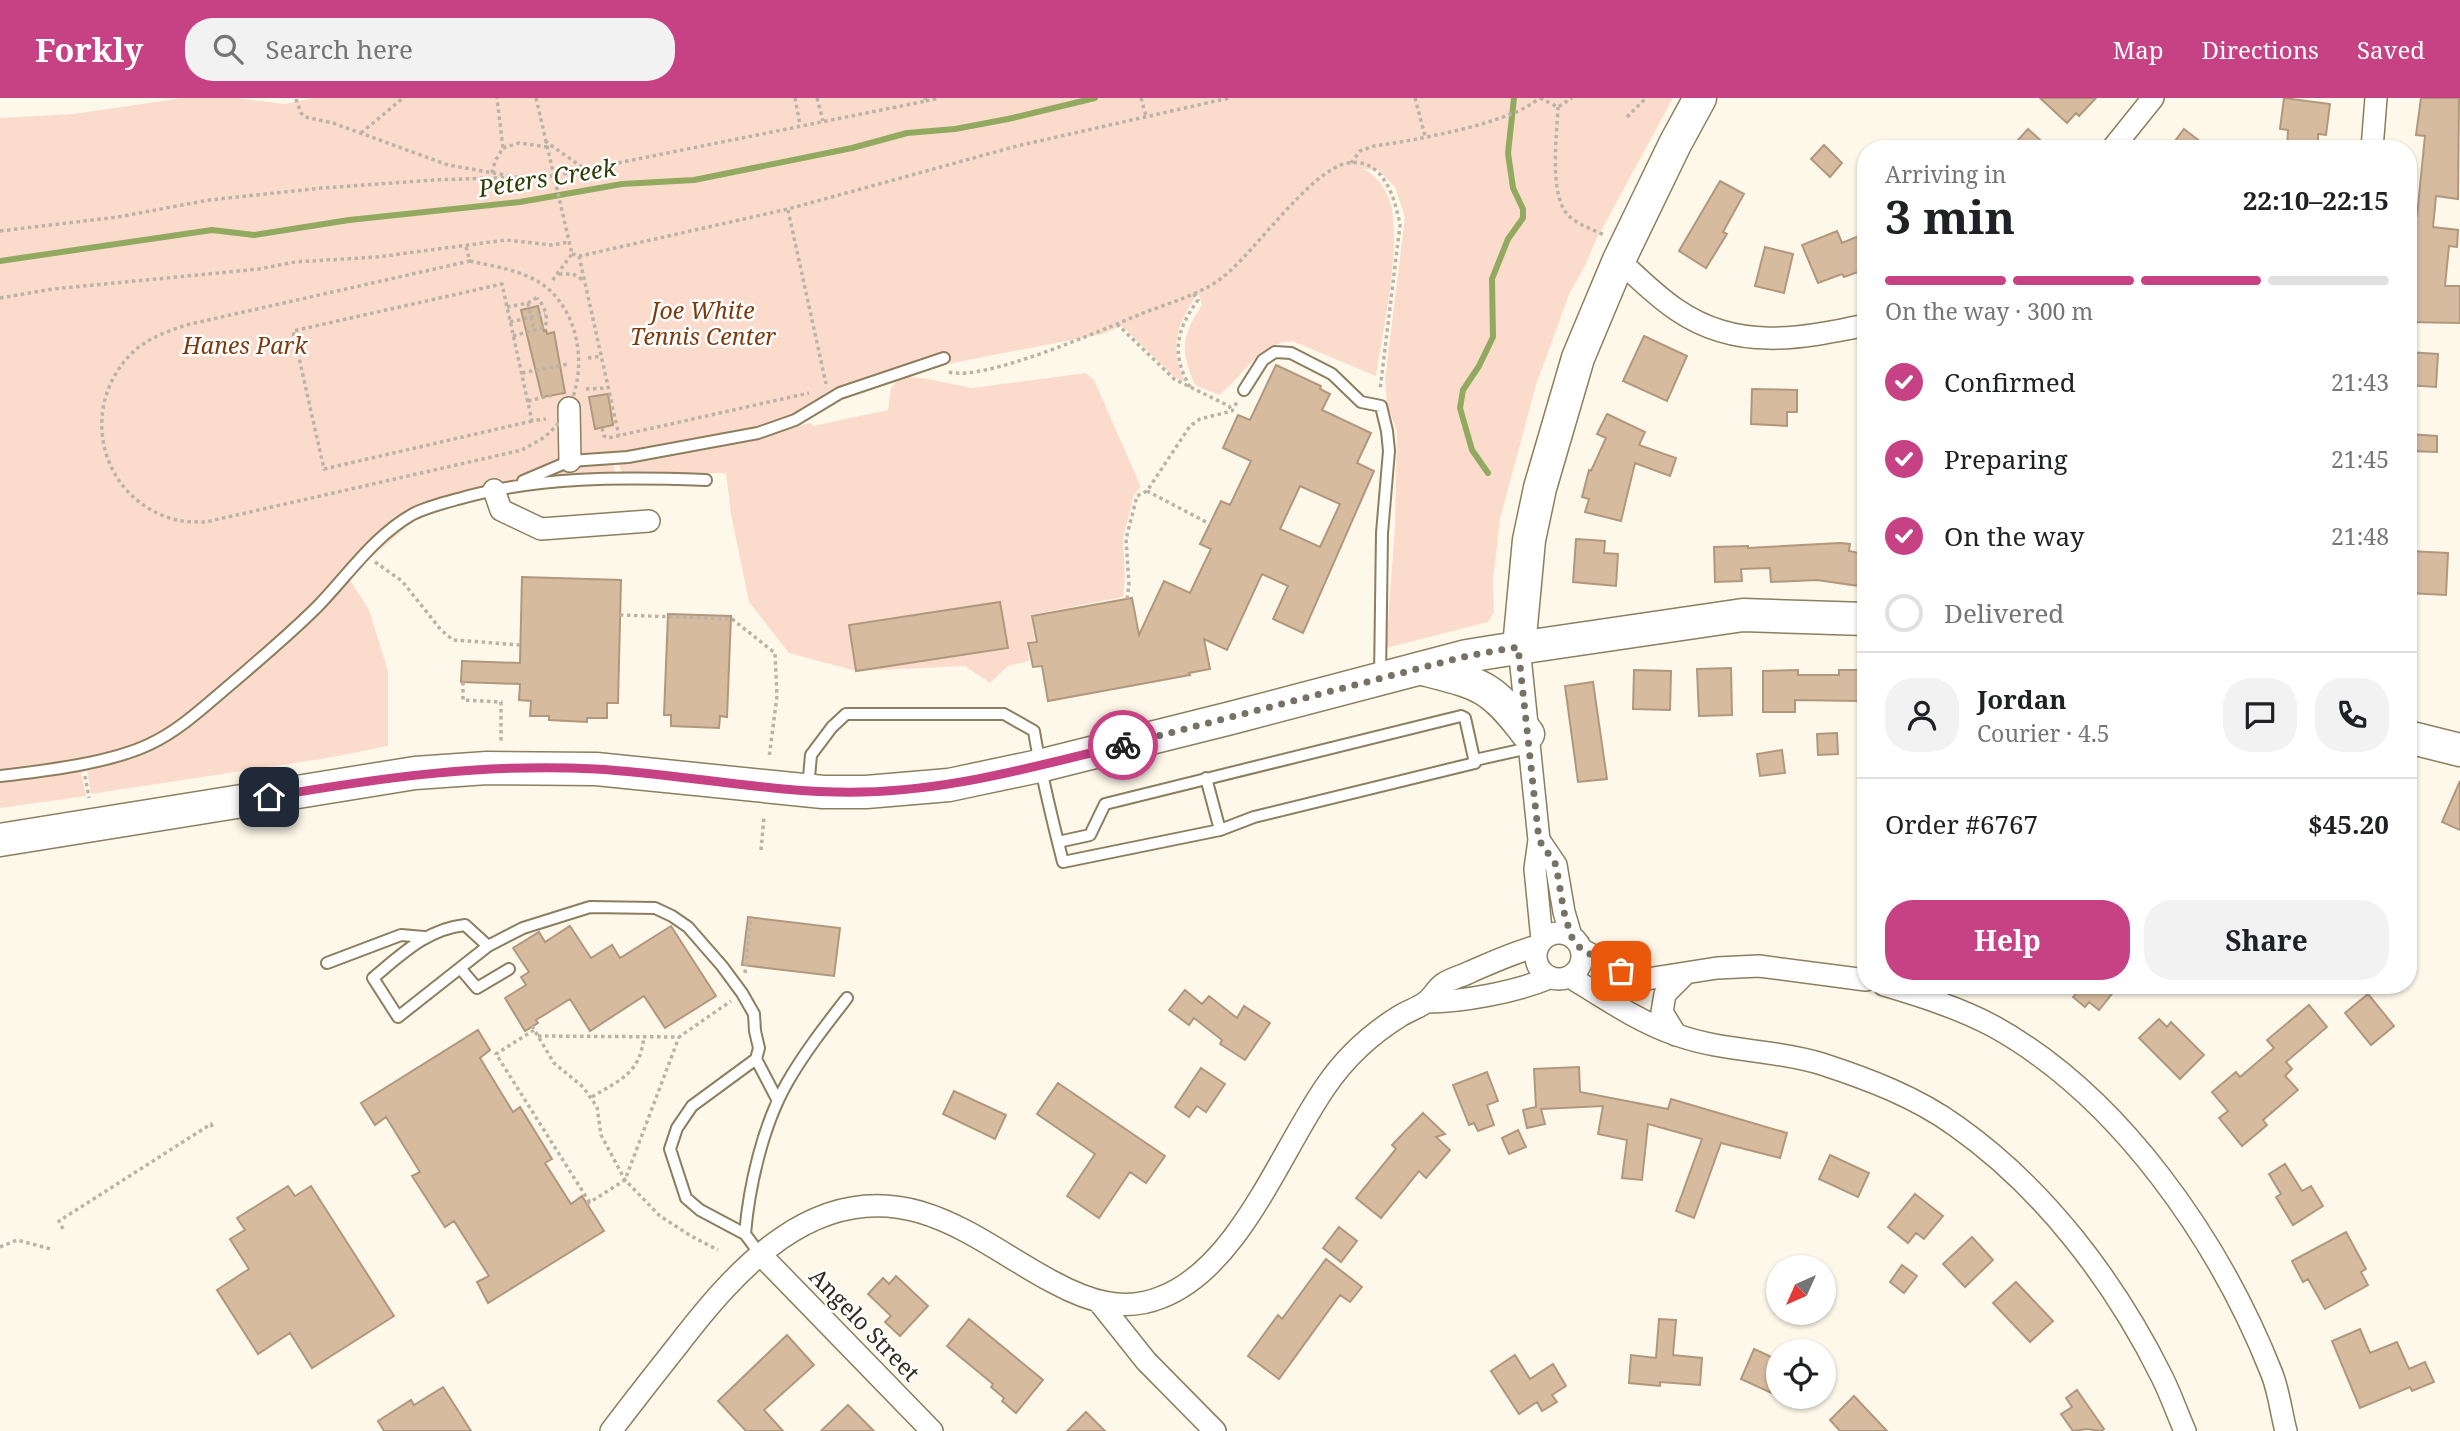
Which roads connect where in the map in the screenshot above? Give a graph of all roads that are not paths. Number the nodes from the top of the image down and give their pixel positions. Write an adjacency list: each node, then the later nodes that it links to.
1 (1700, 98): 6 (main road)
2 (2153, 98): 4 (street)
3 (2376, 98): 5 (street)
4 (2119, 140)
5 (2373, 140)
6 (1611, 248): 7 (street); 16 (main road)
7 (1857, 327)
8 (944, 358): 11 (lane)
9 (1244, 390): 18 (lane)
10 (561, 401): 11 (street)
11 (570, 461): 13 (lane)
12 (706, 480): 13 (lane)
13 (504, 488): 14 (street); 24 (lane)
14 (649, 521)
15 (1857, 619): 16 (main road)
16 (1518, 647): 17 (main road); 20 (street)
17 (1422, 668): 18 (main road); 20 (main road)
18 (1380, 680): 23 (main road)
19 (2417, 739): 21 (main road)
20 (1529, 741): 22 (lane); 29 (street)
21 (2460, 750)
22 (1475, 760): 25 (lane); 27 (lane)
23 (1040, 766): 26 (main road); 26 (lane); 30 (lane)
24 (0, 776)
25 (1206, 778): 27 (lane); 30 (lane)
26 (808, 791): 28 (main road)
27 (1220, 830): 30 (lane)
28 (0, 840)
29 (1539, 840): 32 (street); 33 (street)
30 (1058, 842)
31 (424, 937): 34 (lane); 35 (lane); 36 (lane)
32 (1576, 942): 33 (street); 38 (street); 39 (street)
33 (1540, 943): 39 (street); 43 (street)
34 (488, 946): 36 (lane); 45 (lane)
35 (327, 963)
36 (460, 968): 37 (lane)
37 (509, 969)
38 (1685, 974): 40 (street); 44 (street)
39 (1559, 977): 43 (street); 44 (street)
40 (1857, 979)
41 (1911, 994): 54 (street)
42 (847, 998): 46 (lane)
43 (1427, 1002): 49 (street)
44 (1676, 1035): 53 (street)
45 (756, 1059): 46 (lane); 47 (lane)
46 (778, 1101): 47 (lane)
47 (745, 1234): 48 (lane)
48 (760, 1254): 49 (street); 50 (street); 51 (street, Angelo Street)
49 (1098, 1302): 52 (street)
50 (611, 1431)
51 (932, 1431)
52 (1215, 1431)
53 (2185, 1431)
54 (2286, 1431)

